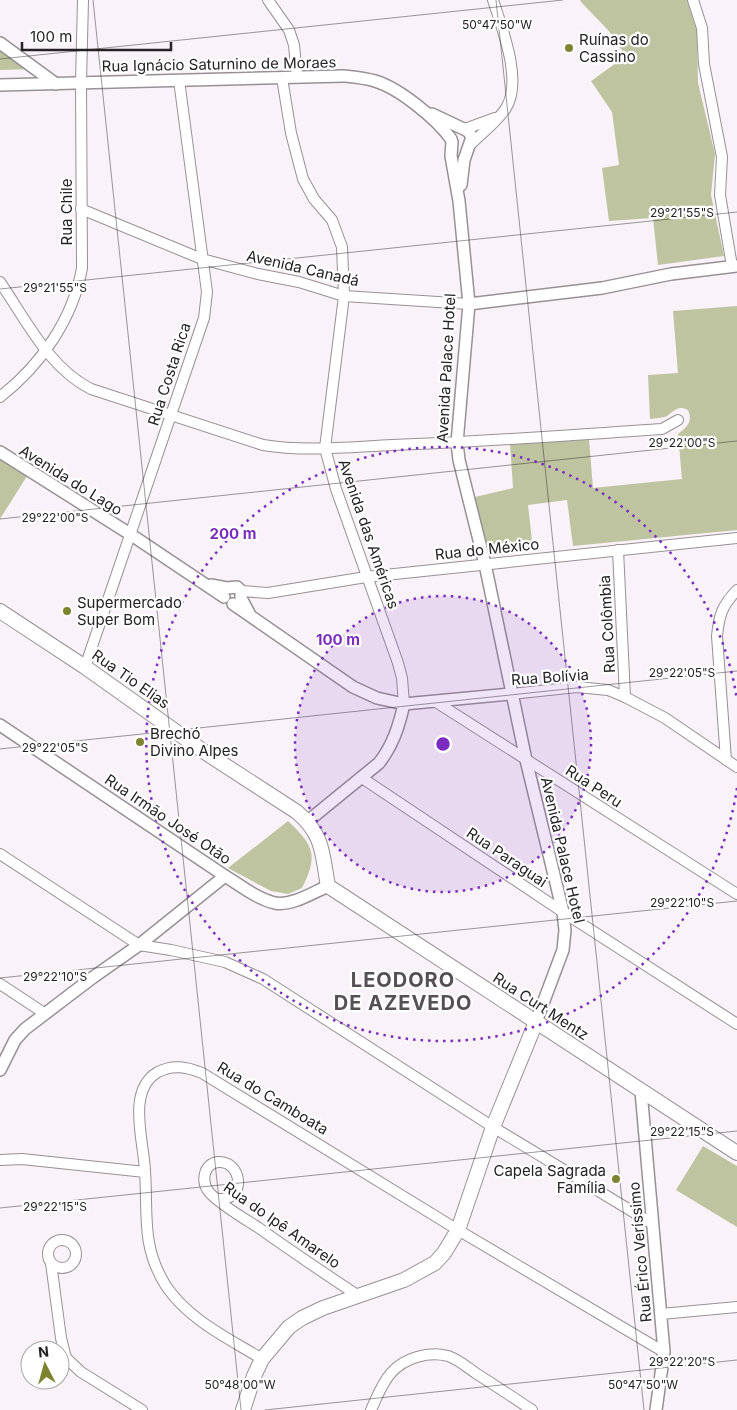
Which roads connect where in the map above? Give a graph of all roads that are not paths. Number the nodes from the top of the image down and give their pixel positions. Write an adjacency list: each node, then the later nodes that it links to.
1 (83, 0): 9 (street, Rua Chile)
2 (268, 0): 7 (street)
3 (493, 0): 13 (street)
4 (693, 0): 20 (street)
5 (0, 43): 10 (street)
6 (282, 78): 7 (street, Rua Ignácio Saturnino de Moraes); 8 (street, Rua Ignácio Saturnino de Moraes); 22 (street, Avenida das Américas)
7 (297, 78): 12 (street, Rua Ignácio Saturnino de Moraes)
8 (179, 80): 9 (street, Rua Ignácio Saturnino de Moraes); 19 (street, Rua Costa Rica)
9 (82, 82): 10 (street, Rua Ignácio Saturnino de Moraes); 18 (street, Rua Chile)
10 (56, 84): 11 (street, Rua Ignácio Saturnino de Moraes)
11 (0, 85)
12 (428, 113): 14 (street, Rua Ignácio Saturnino de Moraes); 15 (street, Rua Ignácio Saturnino de Moraes)
13 (498, 117): 14 (street); 16 (street)
14 (463, 129): 15 (street); 16 (street)
15 (452, 141): 16 (street); 17 (street, Avenida Palace Hotel)
16 (469, 145): 17 (street, Avenida Palace Hotel)
17 (459, 201): 23 (street, Avenida Palace Hotel)
18 (81, 209): 19 (street, Avenida Canadá); 24 (street, Rua Chile)
19 (202, 259): 22 (street, Avenida Canadá); 26 (street, Rua Costa Rica)
20 (734, 266): 23 (street, Avenida Canadá)
21 (0, 282): 24 (street)
22 (344, 296): 23 (street, Avenida Canadá); 29 (street, Avenida das Américas)
23 (469, 304): 28 (street, Avenida Palace Hotel)
24 (46, 350): 25 (street, Rua Chile); 26 (street)
25 (0, 397)
26 (172, 415): 29 (street); 31 (street, Rua Costa Rica)
27 (678, 420): 28 (street)
28 (457, 443): 29 (street); 34 (street, Avenida Palace Hotel)
29 (325, 448): 35 (street, Avenida das Américas)
30 (0, 452): 31 (street, Avenida do Lago)
31 (130, 534): 38 (street, Avenida do Lago); 40 (street, Rua Costa Rica)
32 (737, 538): 33 (street, Rua do México)
33 (618, 550): 34 (street, Rua do México); 42 (street, Rua Colômbia)
34 (485, 564): 35 (street, Rua do México); 41 (street, Avenida Palace Hotel)
35 (366, 577): 37 (street, Rua do México); 44 (street, Avenida das Américas)
36 (737, 590): 47 (street)
37 (268, 593): 38 (street, Rua do México); 38 (street)
38 (235, 598): 44 (street, Avenida do Lago)
39 (0, 611): 40 (main road, Rua Tio Elias)
40 (85, 667): 50 (main road, Rua Tio Elias)
41 (511, 694): 42 (street, Rua Bolívia); 43 (street, Rua Bolívia); 46 (street, Avenida Palace Hotel)
42 (625, 697): 47 (street, Rua Bolívia)
43 (436, 702): 44 (street, Rua Bolívia); 46 (street, Rua Peru)
44 (404, 704): 49 (street, Avenida das Américas)
45 (0, 725): 52 (street, Rua Irmão José Otão)
46 (526, 760): 54 (street, Rua Peru); 55 (street, Avenida Palace Hotel)
47 (726, 760): 48 (street, Rua Bolívia)
48 (737, 767)
49 (362, 778): 50 (street, Avenida das Américas); 55 (street, Rua Paraguai)
50 (308, 822): 53 (main road, Rua Tio Elias)
51 (0, 854): 56 (street)
52 (225, 876): 53 (street, Rua Irmão José Otão); 56 (street)
53 (328, 886): 59 (main road, Rua Curt Mentz)
54 (737, 894)
55 (563, 912): 59 (street, Avenida Palace Hotel); 60 (street, Rua Paraguai)
56 (139, 945): 58 (street); 63 (street)
57 (0, 984): 58 (street)
58 (44, 1014): 61 (street)
59 (536, 1022): 62 (main road, Rua Curt Mentz); 63 (main road, Avenida Palace Hotel)
60 (737, 1024)
61 (0, 1070)
62 (641, 1091): 64 (main road, Rua Curt Mentz); 68 (street, Rua Érico Veríssimo)
63 (493, 1127): 68 (street); 69 (main road, Avenida Palace Hotel)
64 (737, 1154)
65 (0, 1160): 66 (street)
66 (145, 1172): 69 (street, Rua do Camboata); 75 (street, Rua do Camboata)
67 (219, 1199): 67 (street, Rua do Ipê Amarelo); 71 (street, Rua do Ipê Amarelo)
68 (653, 1224): 73 (street, Rua Érico Veríssimo)
69 (458, 1230): 71 (main road, Avenida Palace Hotel); 74 (street, Rua do Camboata)
70 (50, 1263): 76 (street)
71 (357, 1295): 75 (main road, Avenida Palace Hotel)
72 (737, 1307): 73 (street)
73 (661, 1314): 74 (street, Rua Érico Veríssimo)
74 (664, 1352): 80 (street, Rua Érico Veríssimo)
75 (262, 1360): 77 (main road, Avenida Palace Hotel)
76 (142, 1410)
77 (243, 1410)
78 (371, 1410): 79 (street)
79 (532, 1410)
80 (656, 1410)

